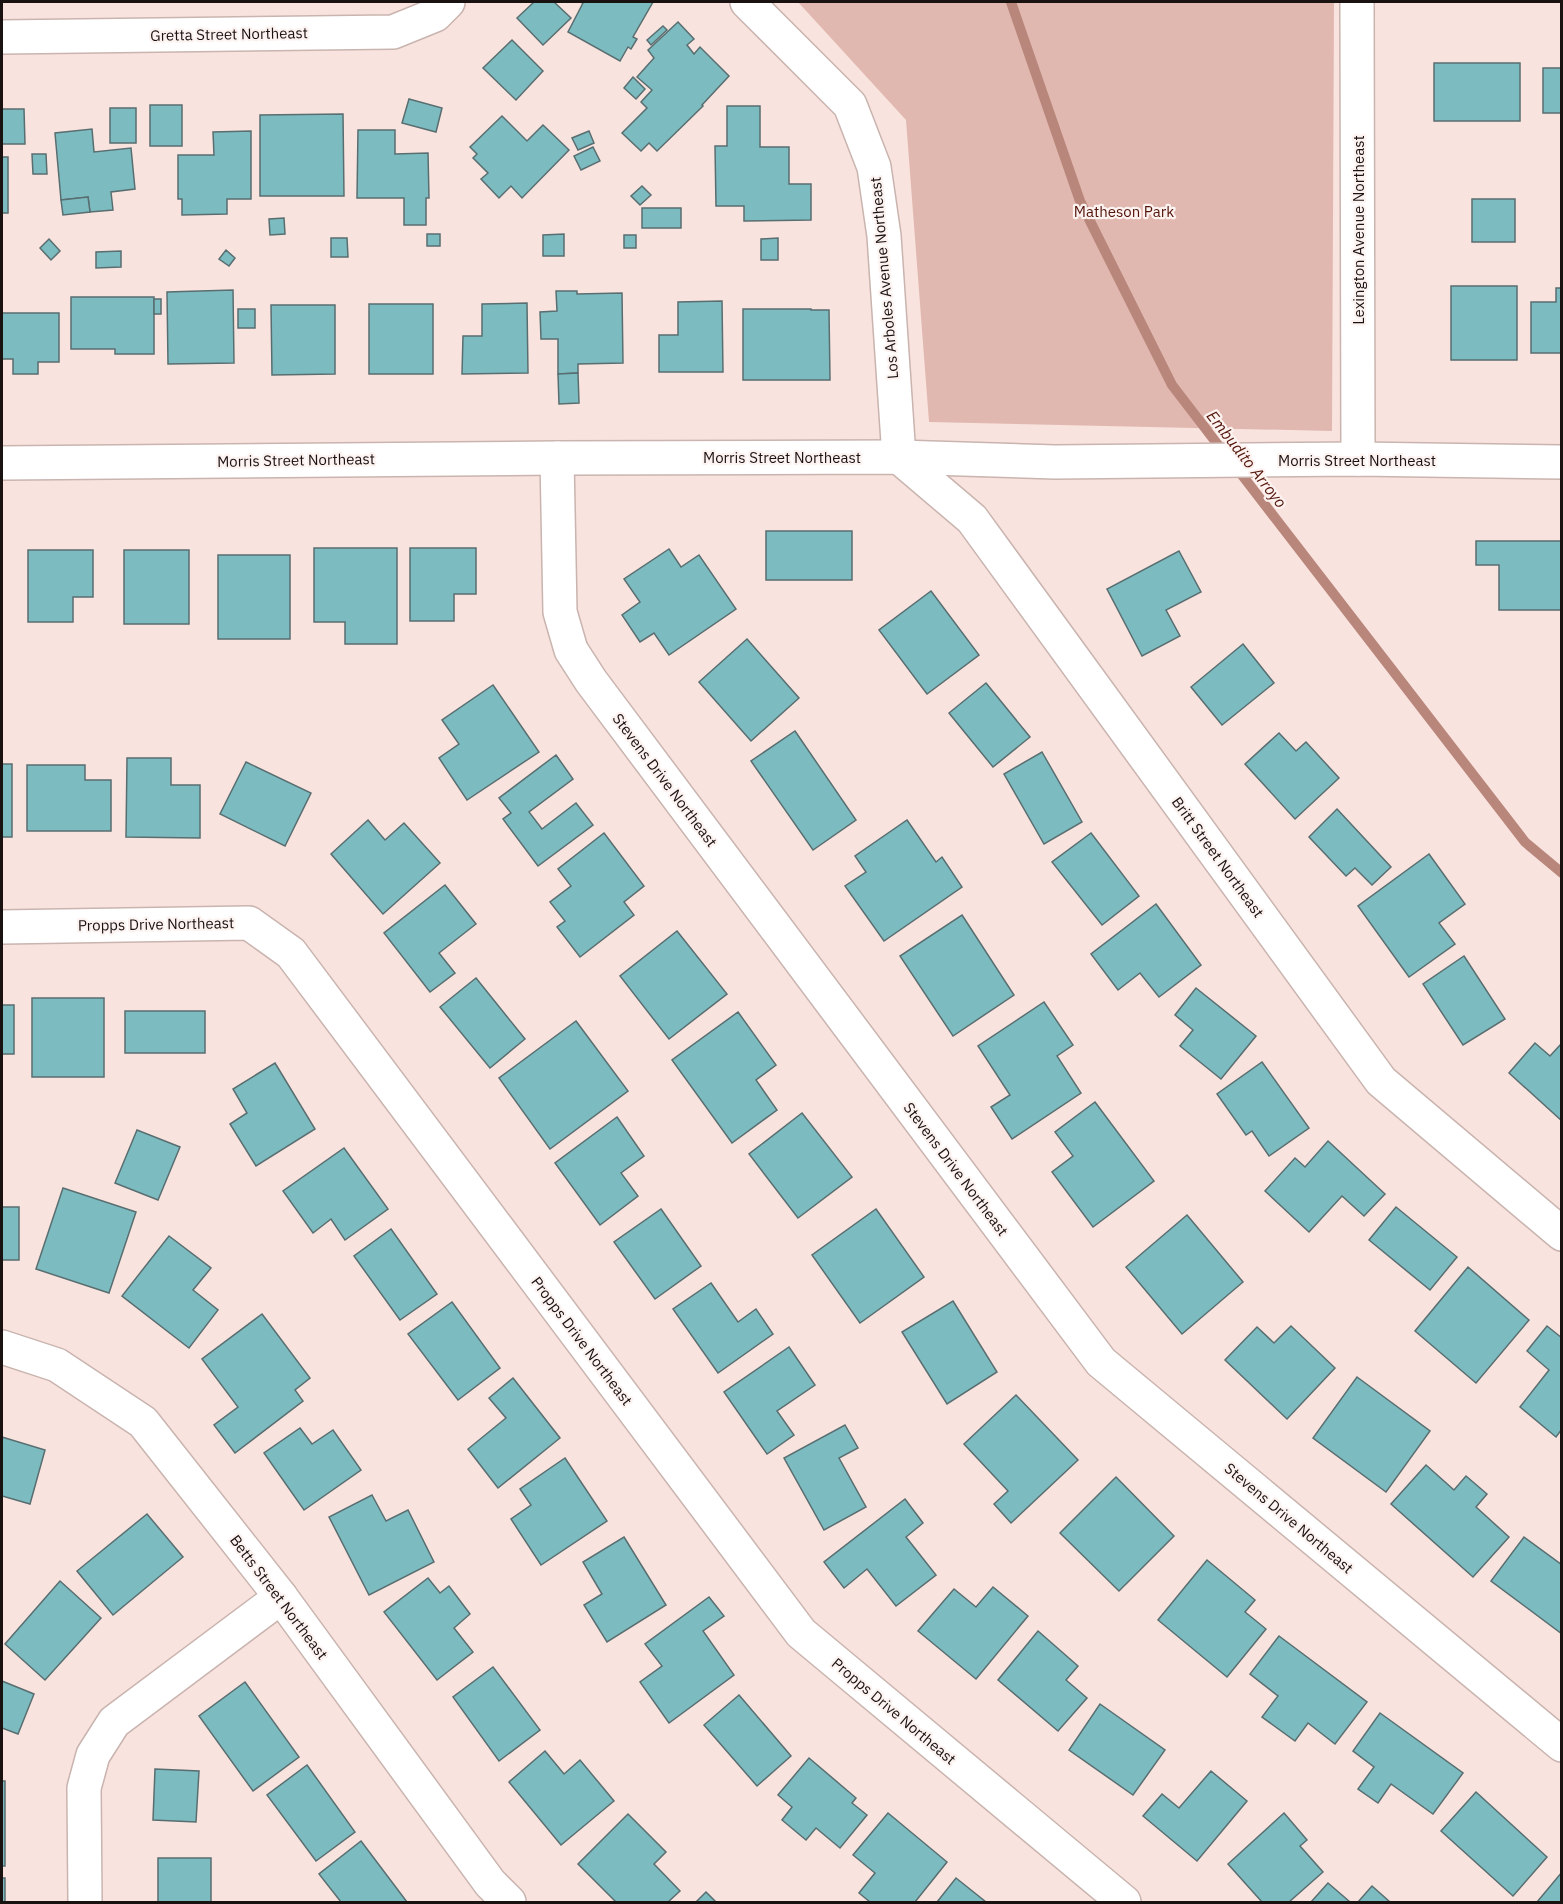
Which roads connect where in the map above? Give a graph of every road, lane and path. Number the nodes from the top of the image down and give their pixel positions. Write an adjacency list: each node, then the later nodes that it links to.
1 (448, 2): 4 (street, Gretta Street Northeast)
2 (747, 2): 5 (street, Los Arboles Avenue Northeast)
3 (1357, 2): 7 (street, Lexington Avenue Northeast)
4 (2, 37)
5 (899, 457): 6 (street, Morris Street Northeast); 7 (street, Morris Street Northeast); 11 (street, Britt Street Northeast)
6 (557, 458): 9 (street, Morris Street Northeast); 14 (street, Stevens Drive Northeast)
7 (1358, 459): 8 (street, Morris Street Northeast)
8 (1562, 462)
9 (2, 463)
10 (2, 927): 17 (street, Propps Drive Northeast)
11 (1562, 1234)
12 (2, 1347): 13 (street, Betts Street Northeast)
13 (281, 1597): 15 (street); 16 (street, Betts Street Northeast)
14 (1562, 1745)
15 (85, 1902)
16 (509, 1902)
17 (1124, 1902)

